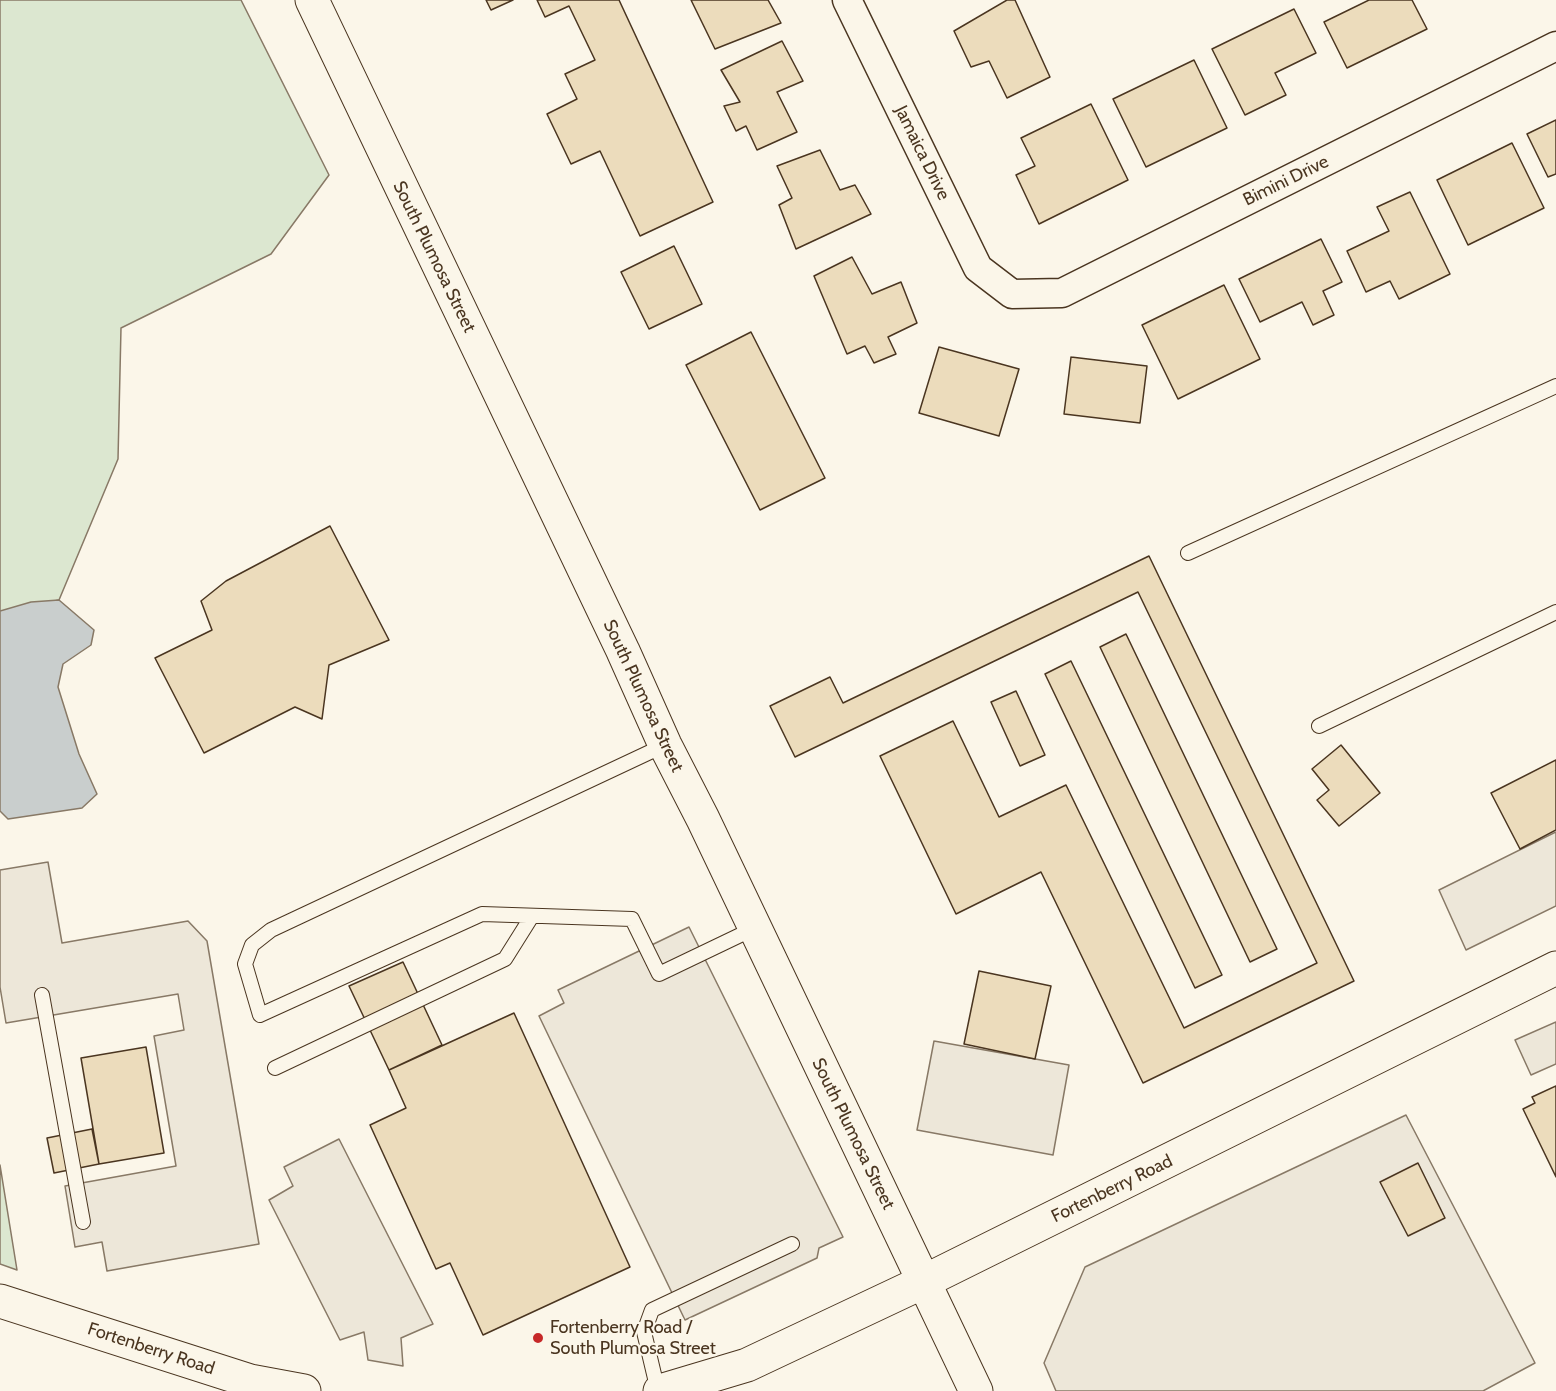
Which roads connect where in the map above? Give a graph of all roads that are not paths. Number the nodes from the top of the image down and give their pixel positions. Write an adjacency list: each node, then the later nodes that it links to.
1 (312, 0): 9 (street, South Plumosa Street)
2 (847, 0): 4 (street, Jamaica Drive)
3 (1556, 46): 4 (street, Bimini Drive)
4 (1012, 294)
5 (1556, 386): 6 (lane)
6 (1188, 553)
7 (1556, 612): 8 (lane)
8 (1319, 726)
9 (665, 745): 10 (lane); 11 (street, South Plumosa Street)
10 (532, 916): 11 (lane); 14 (lane)
11 (755, 928): 17 (street, South Plumosa Street)
12 (1556, 968): 17 (street, Fortenberry Road)
13 (42, 995): 15 (lane)
14 (274, 1068)
15 (83, 1222)
16 (792, 1244): 20 (lane)
17 (923, 1282): 20 (street, Fortenberry Road); 21 (street, South Plumosa Street)
18 (0, 1301): 19 (street, Fortenberry Road)
19 (304, 1391)
20 (659, 1391)
21 (976, 1391)

